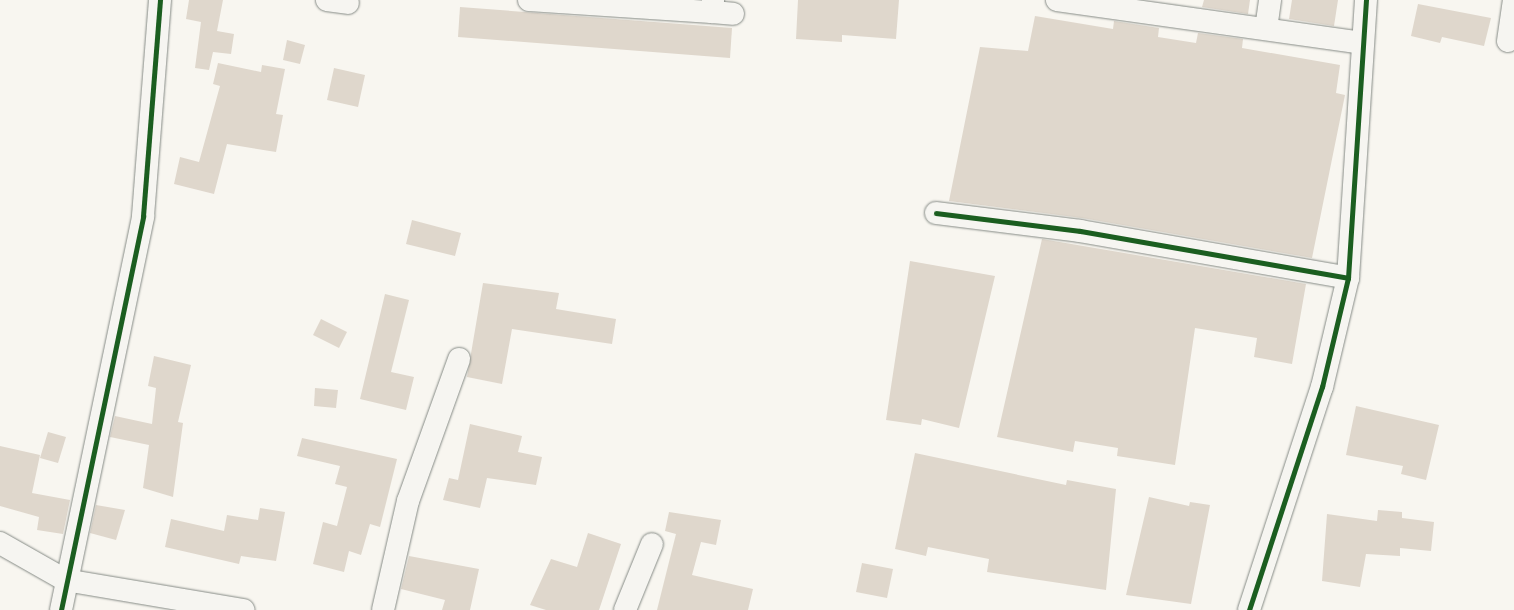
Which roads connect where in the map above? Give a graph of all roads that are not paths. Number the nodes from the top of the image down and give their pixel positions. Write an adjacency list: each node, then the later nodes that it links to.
1 (160, 0): 18 (street)
2 (538, 0): 8 (street)
3 (1270, 0): 10 (street)
4 (1366, 0): 12 (street)
5 (1514, 0): 11 (street)
6 (1065, 1): 7 (street)
7 (1095, 2): 9 (street)
8 (719, 8)
9 (1180, 9): 10 (street)
10 (1266, 29): 12 (street)
11 (1508, 41)
12 (1362, 43): 14 (street)
13 (936, 213): 14 (street)
14 (1348, 278): 23 (street)
15 (460, 359): 21 (street)
16 (652, 544): 22 (street)
17 (5, 548): 18 (street)
18 (65, 580): 19 (street); 20 (street)
19 (61, 610)
20 (242, 610)
21 (383, 610)
22 (624, 610)
23 (1249, 610)

